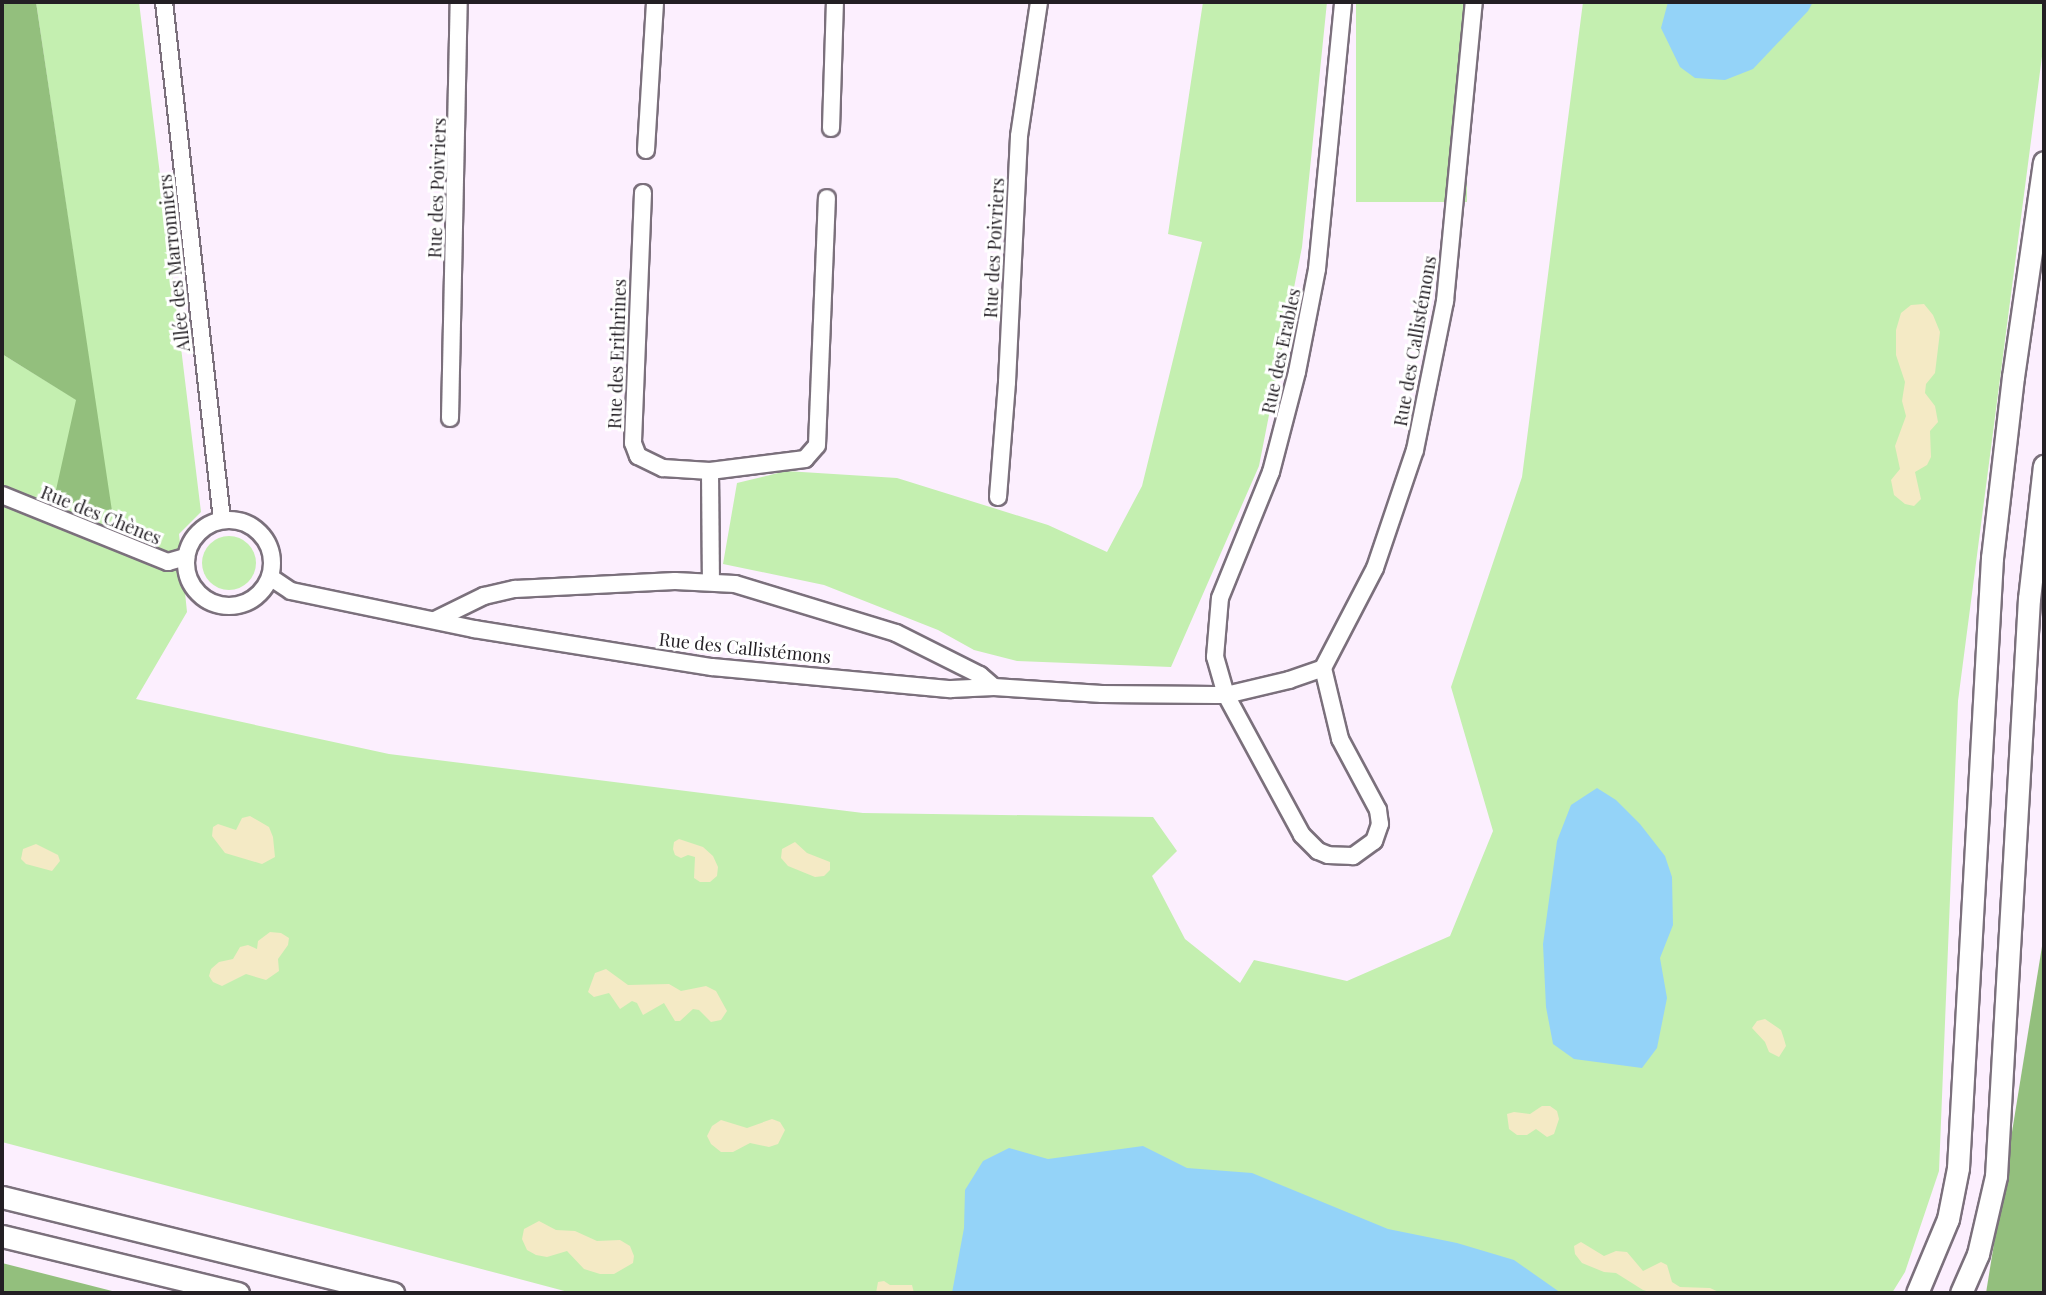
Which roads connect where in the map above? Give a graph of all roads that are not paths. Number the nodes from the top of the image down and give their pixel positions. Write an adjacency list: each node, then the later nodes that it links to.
1 (164, 2): 18 (street, Allée des Marronniers)
2 (459, 2): 13 (street, Rue des Poivriers)
3 (655, 2): 9 (street)
4 (835, 2): 8 (street)
5 (1039, 2): 17 (street, Rue des Poivriers)
6 (1343, 2): 25 (street, Rue des Erables)
7 (1474, 2): 23 (street, Rue des Callistémons)
8 (831, 128)
9 (646, 150)
10 (2044, 162): 30 (street)
11 (643, 193): 15 (street, Rue des Erithrines)
12 (827, 198): 15 (street, Rue des Erithrines)
13 (450, 418)
14 (2044, 466): 31 (street)
15 (710, 471): 21 (street)
16 (2, 495): 19 (street, Rue des Chènes)
17 (998, 496)
18 (222, 520): 19 (street); 20 (street)
19 (186, 557): 20 (street)
20 (270, 576): 22 (street, Rue des Callistémons)
21 (711, 582): 22 (street); 24 (street)
22 (435, 620): 24 (street, Rue des Callistémons)
23 (1323, 668): 25 (street, Rue des Callistémons); 25 (street)
24 (994, 687): 25 (street, Rue des Callistémons)
25 (1226, 695)
26 (2, 1197): 29 (street)
27 (2, 1236): 28 (street)
28 (238, 1293)
29 (393, 1293)
30 (1917, 1293)
31 (1961, 1293)

